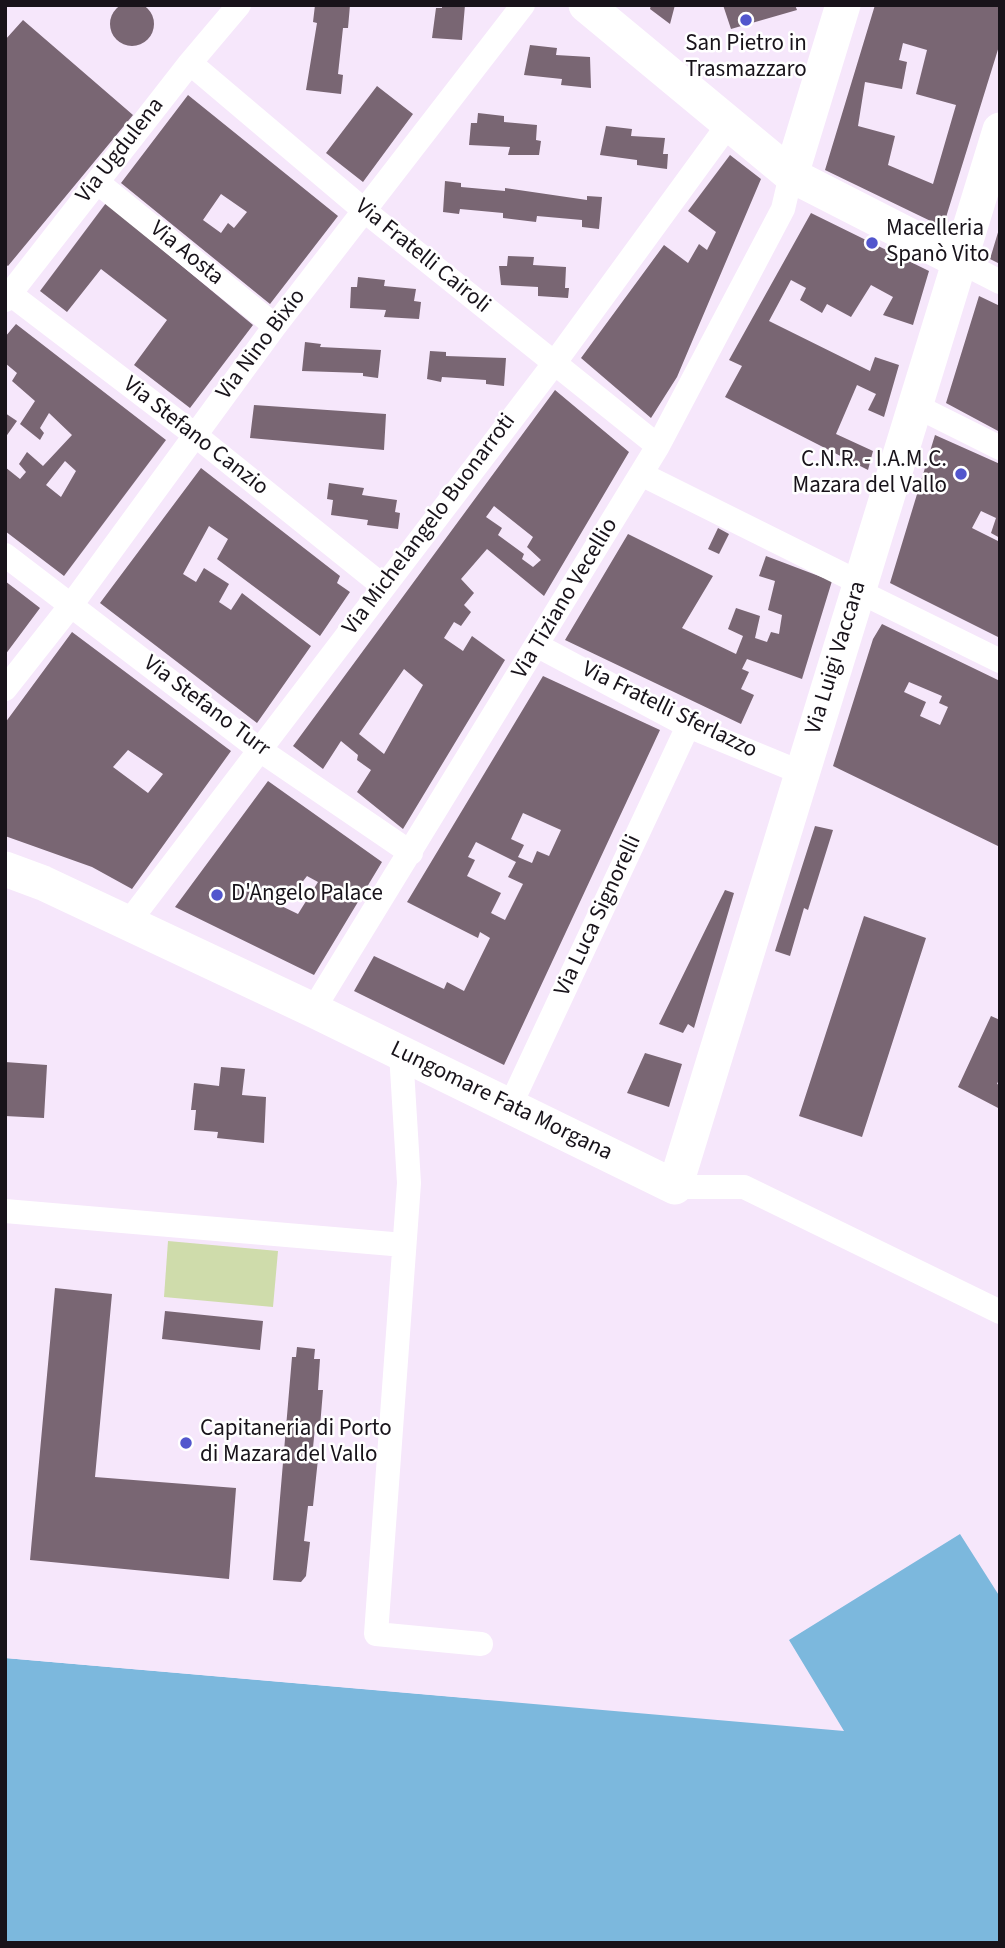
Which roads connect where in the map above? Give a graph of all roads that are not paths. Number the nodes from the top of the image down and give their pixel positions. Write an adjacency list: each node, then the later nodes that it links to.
1 (239, 5): 5 (street, Via Ugdulena)
2 (523, 5): 10 (street, Via Nino Bixio)
3 (586, 5): 6 (main road)
4 (842, 5): 8 (main road)
5 (190, 63): 9 (street, Via Ugdulena); 10 (street, Via Fratelli Cairoli)
6 (728, 125): 8 (main road); 15 (street, Via Michelangelo Buonarroti)
7 (1000, 130): 11 (main road, Via Luigi Vaccara)
8 (791, 175): 11 (main road); 18 (street, Via Tiziano Vecellio)
9 (97, 182): 13 (street, Via Ugdulena); 14 (street, Via Aosta)
10 (366, 212): 14 (street, Via Nino Bixio); 15 (street, Via Fratelli Cairoli)
11 (961, 262): 12 (street); 16 (main road, Via Luigi Vaccara)
12 (1000, 282)
13 (7, 295): 17 (street, Via Stefano Canzio)
14 (275, 326): 17 (street, Via Nino Bixio)
15 (553, 365): 18 (street, Via Fratelli Cairoli); 22 (street, Via Michelangelo Buonarroti)
16 (916, 406): 19 (street); 23 (main road, Via Luigi Vaccara)
17 (195, 435): 22 (street, Via Stefano Canzio); 24 (street, Via Nino Bixio)
18 (658, 446): 20 (street, Via Tiziano Vecellio)
19 (1000, 448)
20 (641, 474): 23 (street); 25 (street, Via Tiziano Vecellio)
21 (5, 555): 24 (street, Via Stefano Turr)
22 (383, 586): 29 (street, Via Michelangelo Buonarroti)
23 (859, 587): 26 (street); 30 (main road, Via Luigi Vaccara)
24 (72, 604): 27 (street, Via Nino Bixio); 29 (street, Via Stefano Turr)
25 (538, 646): 28 (street, Via Fratelli Sferlazzo); 31 (street, Via Tiziano Vecellio)
26 (1000, 661)
27 (5, 689)
28 (688, 726): 30 (street, Via Fratelli Sferlazzo); 36 (street, Via Luca Signorelli)
29 (260, 750): 31 (street, Via Stefano Turr); 33 (street, Via Michelangelo Buonarroti)
30 (802, 773): 37 (main road, Via Luigi Vaccara)
31 (411, 853): 34 (street, Via Tiziano Vecellio)
32 (5, 869): 33 (main road, Lungomare Fata Morgana)
33 (128, 923): 34 (main road, Lungomare Fata Morgana)
34 (313, 1010): 35 (main road, Lungomare Fata Morgana)
35 (401, 1053): 36 (main road, Lungomare Fata Morgana); 39 (street)
36 (510, 1107): 37 (main road, Lungomare Fata Morgana)
37 (675, 1187): 40 (street, Lungomare Fata Morgana)
38 (5, 1211): 39 (street)
39 (404, 1245): 41 (street)
40 (998, 1308)
41 (481, 1644)

